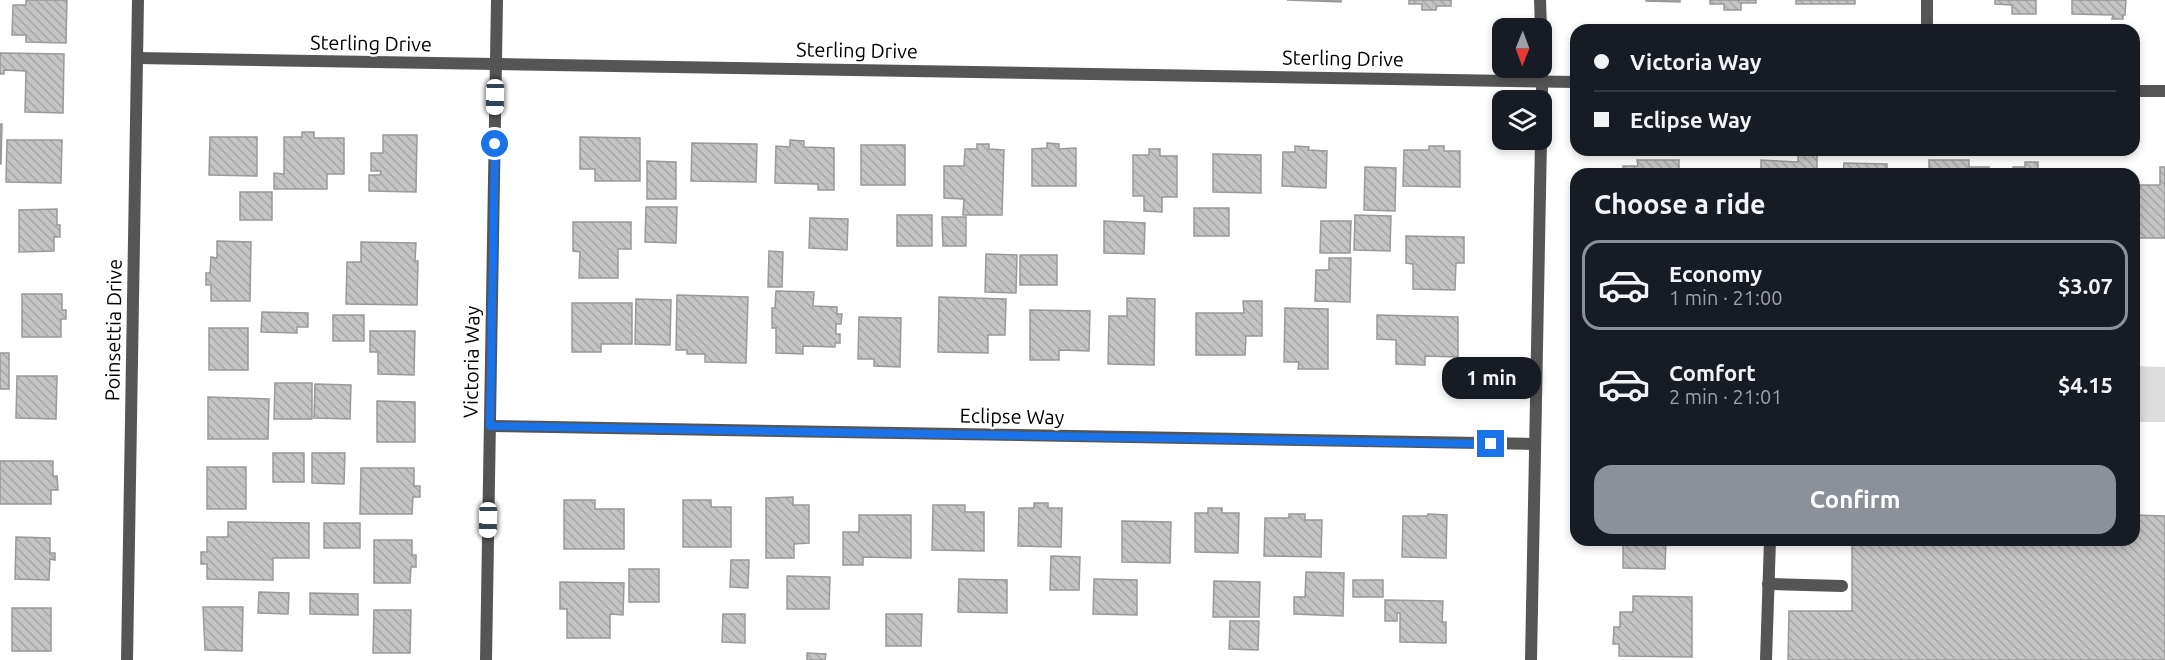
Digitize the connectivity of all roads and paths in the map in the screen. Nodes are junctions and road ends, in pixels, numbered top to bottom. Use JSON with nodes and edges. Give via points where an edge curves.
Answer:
{"nodes":[{"id":1,"x":138,"y":0,"type":"edge"},
{"id":2,"x":497,"y":0,"type":"edge"},
{"id":3,"x":1540,"y":0,"type":"edge"},
{"id":4,"x":1927,"y":0,"type":"edge"},
{"id":5,"x":1541,"y":18,"type":"edge"},
{"id":6,"x":1927,"y":24,"type":"edge"},
{"id":7,"x":137,"y":58,"type":"junction"},
{"id":8,"x":496,"y":64,"type":"junction"},
{"id":9,"x":1542,"y":81,"type":"junction"},
{"id":10,"x":1570,"y":82,"type":"edge"},
{"id":11,"x":1542,"y":90,"type":"edge"},
{"id":12,"x":2140,"y":91,"type":"edge"},
{"id":13,"x":2165,"y":91,"type":"edge"},
{"id":14,"x":1540,"y":150,"type":"edge"},
{"id":15,"x":490,"y":426,"type":"junction"},
{"id":16,"x":1534,"y":444,"type":"junction"},
{"id":17,"x":1770,"y":546,"type":"edge"},
{"id":18,"x":1768,"y":584,"type":"junction"},
{"id":19,"x":1842,"y":586,"type":"dead end"},
{"id":20,"x":127,"y":660,"type":"edge"},
{"id":21,"x":486,"y":660,"type":"edge"},
{"id":22,"x":1531,"y":660,"type":"edge"},
{"id":23,"x":1766,"y":660,"type":"edge"}],
"edges":[{"from":1,"to":7,"type":"street","name":"Poinsettia Drive"},
{"from":2,"to":8,"type":"street","name":"Victoria Way"},
{"from":3,"to":5,"type":"street"},
{"from":4,"to":6,"type":"street"},
{"from":7,"to":8,"type":"street","name":"Sterling Drive"},
{"from":7,"to":20,"type":"street","name":"Poinsettia Drive"},
{"from":8,"to":9,"type":"street","name":"Sterling Drive"},
{"from":8,"to":15,"type":"street","name":"Victoria Way"},
{"from":9,"to":10,"type":"street","name":"Sterling Drive"},
{"from":9,"to":11,"type":"street"},
{"from":12,"to":13,"type":"street"},
{"from":14,"to":16,"type":"street"},
{"from":15,"to":16,"type":"street","name":"Eclipse Way"},
{"from":15,"to":21,"type":"street","name":"Victoria Way"},
{"from":16,"to":22,"type":"street"},
{"from":17,"to":18,"type":"street"},
{"from":18,"to":19,"type":"street"},
{"from":18,"to":23,"type":"street"}]}
